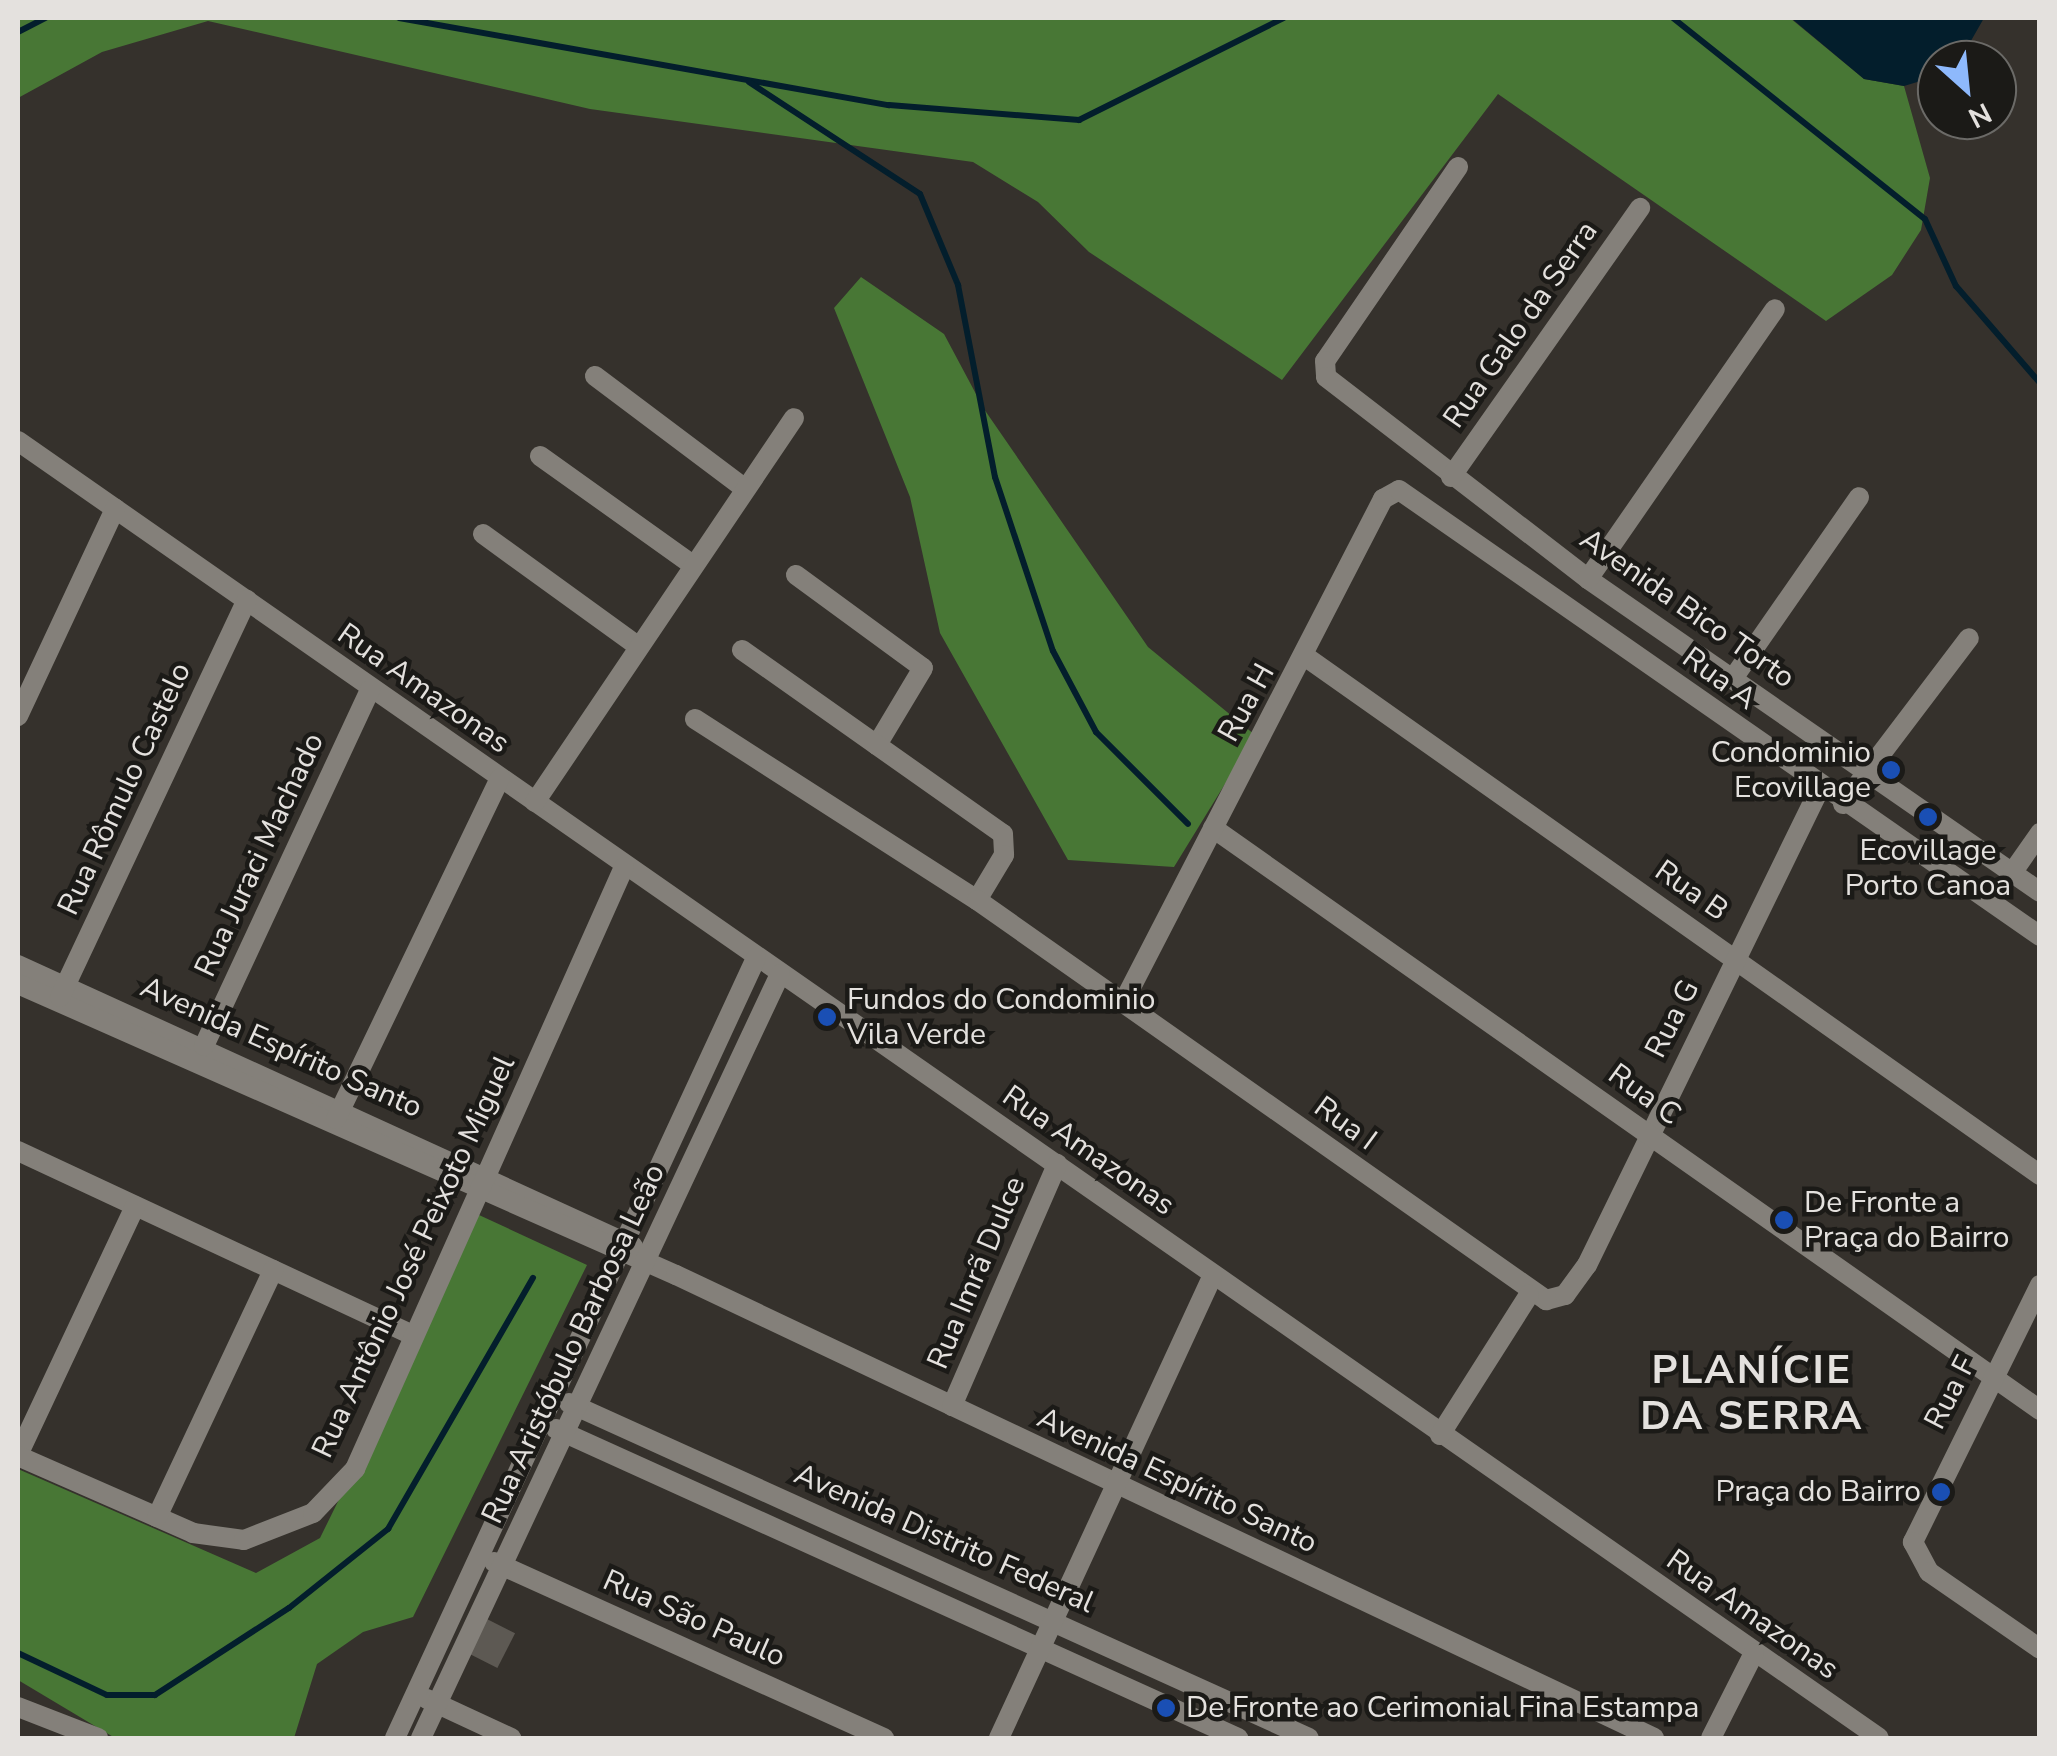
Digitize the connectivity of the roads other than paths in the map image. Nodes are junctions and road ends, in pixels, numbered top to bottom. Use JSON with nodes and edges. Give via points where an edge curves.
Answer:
{"nodes":[{"id":1,"x":1458,"y":167,"type":"dead end"},
{"id":2,"x":1640,"y":208,"type":"dead end"},
{"id":3,"x":1775,"y":310,"type":"dead end"},
{"id":4,"x":595,"y":376,"type":"dead end"},
{"id":5,"x":794,"y":418,"type":"dead end"},
{"id":6,"x":18,"y":441,"type":"edge"},
{"id":7,"x":540,"y":456,"type":"dead end"},
{"id":8,"x":1445,"y":472,"type":"junction"},
{"id":9,"x":744,"y":488,"type":"junction"},
{"id":10,"x":1859,"y":497,"type":"dead end"},
{"id":11,"x":1416,"y":498,"type":"junction"},
{"id":12,"x":115,"y":508,"type":"junction"},
{"id":13,"x":483,"y":534,"type":"dead end"},
{"id":14,"x":690,"y":564,"type":"junction"},
{"id":15,"x":796,"y":574,"type":"dead end"},
{"id":16,"x":1588,"y":579,"type":"junction"},
{"id":17,"x":247,"y":600,"type":"junction"},
{"id":18,"x":1969,"y":638,"type":"dead end"},
{"id":19,"x":638,"y":646,"type":"junction"},
{"id":20,"x":742,"y":650,"type":"dead end"},
{"id":21,"x":1306,"y":657,"type":"junction"},
{"id":22,"x":1734,"y":677,"type":"junction"},
{"id":23,"x":370,"y":690,"type":"junction"},
{"id":24,"x":18,"y":716,"type":"edge"},
{"id":25,"x":695,"y":719,"type":"dead end"},
{"id":26,"x":877,"y":745,"type":"junction"},
{"id":27,"x":1866,"y":771,"type":"junction"},
{"id":28,"x":500,"y":778,"type":"junction"},
{"id":29,"x":1820,"y":788,"type":"junction"},
{"id":30,"x":535,"y":802,"type":"junction"},
{"id":31,"x":1844,"y":804,"type":"junction"},
{"id":32,"x":1213,"y":828,"type":"junction"},
{"id":33,"x":2040,"y":833,"type":"edge"},
{"id":34,"x":624,"y":867,"type":"junction"},
{"id":35,"x":2012,"y":874,"type":"junction"},
{"id":36,"x":2040,"y":892,"type":"edge"},
{"id":37,"x":977,"y":900,"type":"junction"},
{"id":38,"x":2040,"y":936,"type":"edge"},
{"id":39,"x":756,"y":958,"type":"junction"},
{"id":40,"x":1737,"y":960,"type":"junction"},
{"id":41,"x":18,"y":964,"type":"edge"},
{"id":42,"x":780,"y":974,"type":"junction"},
{"id":43,"x":18,"y":984,"type":"edge"},
{"id":44,"x":62,"y":994,"type":"junction"},
{"id":45,"x":1124,"y":1002,"type":"junction"},
{"id":46,"x":204,"y":1046,"type":"junction"},
{"id":47,"x":338,"y":1117,"type":"junction"},
{"id":48,"x":1648,"y":1136,"type":"junction"},
{"id":49,"x":18,"y":1151,"type":"edge"},
{"id":50,"x":1058,"y":1164,"type":"junction"},
{"id":51,"x":487,"y":1174,"type":"junction"},
{"id":52,"x":2040,"y":1175,"type":"edge"},
{"id":53,"x":477,"y":1195,"type":"junction"},
{"id":54,"x":135,"y":1206,"type":"junction"},
{"id":55,"x":621,"y":1249,"type":"junction"},
{"id":56,"x":644,"y":1260,"type":"junction"},
{"id":57,"x":273,"y":1270,"type":"junction"},
{"id":58,"x":1212,"y":1277,"type":"junction"},
{"id":59,"x":2040,"y":1284,"type":"edge"},
{"id":60,"x":1529,"y":1296,"type":"junction"},
{"id":61,"x":412,"y":1335,"type":"junction"},
{"id":62,"x":1993,"y":1378,"type":"junction"},
{"id":63,"x":553,"y":1396,"type":"junction"},
{"id":64,"x":952,"y":1406,"type":"junction"},
{"id":65,"x":579,"y":1408,"type":"junction"},
{"id":66,"x":2040,"y":1410,"type":"edge"},
{"id":67,"x":541,"y":1422,"type":"junction"},
{"id":68,"x":567,"y":1434,"type":"junction"},
{"id":69,"x":1440,"y":1435,"type":"junction"},
{"id":70,"x":18,"y":1456,"type":"edge"},
{"id":71,"x":1112,"y":1484,"type":"junction"},
{"id":72,"x":157,"y":1517,"type":"junction"},
{"id":73,"x":479,"y":1556,"type":"junction"},
{"id":74,"x":505,"y":1566,"type":"junction"},
{"id":75,"x":1052,"y":1620,"type":"junction"},
{"id":76,"x":1041,"y":1645,"type":"junction"},
{"id":77,"x":2040,"y":1649,"type":"edge"},
{"id":78,"x":1754,"y":1652,"type":"junction"},
{"id":79,"x":416,"y":1694,"type":"junction"},
{"id":80,"x":438,"y":1704,"type":"junction"},
{"id":81,"x":18,"y":1707,"type":"edge"},
{"id":82,"x":98,"y":1738,"type":"edge"},
{"id":83,"x":396,"y":1738,"type":"edge"},
{"id":84,"x":420,"y":1738,"type":"edge"},
{"id":85,"x":511,"y":1738,"type":"edge"},
{"id":86,"x":884,"y":1738,"type":"edge"},
{"id":87,"x":999,"y":1738,"type":"edge"},
{"id":88,"x":1238,"y":1738,"type":"edge"},
{"id":89,"x":1310,"y":1738,"type":"edge"},
{"id":90,"x":1654,"y":1738,"type":"edge"},
{"id":91,"x":1711,"y":1738,"type":"edge"},
{"id":92,"x":1879,"y":1738,"type":"edge"}],
"edges":[{"from":1,"to":8,"type":"street","name":"Avenida Bico Torto","via":[[1328,356],[1326,377]]},
{"from":2,"to":8,"type":"street","name":"Rua Galo da Serra"},
{"from":3,"to":16,"type":"street"},
{"from":4,"to":9,"type":"street"},
{"from":5,"to":9,"type":"street"},
{"from":6,"to":12,"type":"street","name":"Rua Amazonas"},
{"from":7,"to":14,"type":"street"},
{"from":8,"to":11,"type":"street"},
{"from":8,"to":16,"type":"street","name":"Avenida Bico Torto"},
{"from":9,"to":14,"type":"street"},
{"from":10,"to":22,"type":"street"},
{"from":11,"to":21,"type":"street","name":"Rua H","via":[[1399,490],[1383,499]]},
{"from":11,"to":29,"type":"street","name":"Rua A"},
{"from":12,"to":17,"type":"street","name":"Rua Amazonas"},
{"from":12,"to":24,"type":"street"},
{"from":13,"to":19,"type":"street"},
{"from":14,"to":19,"type":"street"},
{"from":15,"to":26,"type":"street","via":[[923,668]]},
{"from":16,"to":22,"type":"street","name":"Avenida Bico Torto"},
{"from":17,"to":23,"type":"street","name":"Rua Amazonas"},
{"from":17,"to":44,"type":"street","name":"Rua Rômulo Castelo"},
{"from":18,"to":27,"type":"street"},
{"from":19,"to":30,"type":"street"},
{"from":20,"to":26,"type":"street"},
{"from":21,"to":32,"type":"street","name":"Rua H"},
{"from":21,"to":40,"type":"street","name":"Rua B"},
{"from":22,"to":27,"type":"street","name":"Avenida Bico Torto"},
{"from":23,"to":28,"type":"street","name":"Rua Amazonas"},
{"from":23,"to":46,"type":"street","name":"Rua Juraci Machado"},
{"from":25,"to":37,"type":"street","name":"Rua I"},
{"from":26,"to":37,"type":"street","via":[[1003,834],[1004,855]]},
{"from":27,"to":31,"type":"street"},
{"from":27,"to":35,"type":"street","name":"Avenida Bico Torto"},
{"from":28,"to":30,"type":"street","name":"Rua Amazonas"},
{"from":28,"to":47,"type":"street"},
{"from":29,"to":31,"type":"street","name":"Rua A"},
{"from":29,"to":40,"type":"street","name":"Rua G"},
{"from":30,"to":34,"type":"street","name":"Rua Amazonas"},
{"from":31,"to":38,"type":"street","name":"Rua A"},
{"from":32,"to":45,"type":"street","name":"Rua H"},
{"from":32,"to":48,"type":"street","name":"Rua C"},
{"from":33,"to":35,"type":"street"},
{"from":34,"to":39,"type":"street","name":"Rua Amazonas"},
{"from":34,"to":51,"type":"street","name":"Rua Antônio José Peixoto Miguel"},
{"from":35,"to":36,"type":"street","name":"Avenida Bico Torto"},
{"from":37,"to":45,"type":"street","name":"Rua I"},
{"from":39,"to":42,"type":"street","name":"Rua Amazonas"},
{"from":39,"to":55,"type":"street"},
{"from":40,"to":48,"type":"street","name":"Rua G"},
{"from":40,"to":52,"type":"street","name":"Rua B"},
{"from":41,"to":44,"type":"street","name":"Avenida Espírito Santo"},
{"from":42,"to":50,"type":"street","name":"Rua Amazonas"},
{"from":42,"to":56,"type":"street","name":"Rua Aristóbulo Barbosa Leão"},
{"from":43,"to":44,"type":"street","name":"Avenida Espírito Santo"},
{"from":44,"to":46,"type":"street","name":"Avenida Espírito Santo"},
{"from":44,"to":47,"type":"street","name":"Avenida Espírito Santo"},
{"from":45,"to":60,"type":"street","name":"Rua I"},
{"from":46,"to":47,"type":"street","name":"Avenida Espírito Santo"},
{"from":47,"to":51,"type":"street","name":"Avenida Espírito Santo"},
{"from":47,"to":53,"type":"street","name":"Avenida Espírito Santo"},
{"from":48,"to":60,"type":"street","name":"Rua G","via":[[1574,1286],[1556,1298]]},
{"from":48,"to":62,"type":"street","name":"Rua C"},
{"from":49,"to":54,"type":"street"},
{"from":50,"to":58,"type":"street","name":"Rua Amazonas"},
{"from":50,"to":64,"type":"street","name":"Rua Imrã Dulce"},
{"from":51,"to":53,"type":"street","name":"Rua Antônio José Peixoto Miguel"},
{"from":51,"to":55,"type":"street","name":"Avenida Espírito Santo"},
{"from":53,"to":55,"type":"street","name":"Avenida Espírito Santo"},
{"from":53,"to":61,"type":"street","name":"Rua Antônio José Peixoto Miguel"},
{"from":54,"to":57,"type":"street"},
{"from":54,"to":70,"type":"street"},
{"from":55,"to":56,"type":"street","name":"Avenida Espírito Santo"},
{"from":55,"to":63,"type":"street"},
{"from":56,"to":64,"type":"street","name":"Avenida Espírito Santo"},
{"from":56,"to":65,"type":"street","name":"Rua Aristóbulo Barbosa Leão"},
{"from":57,"to":61,"type":"street"},
{"from":57,"to":72,"type":"street"},
{"from":58,"to":69,"type":"street","name":"Rua Amazonas"},
{"from":58,"to":71,"type":"street"},
{"from":59,"to":62,"type":"street","name":"Rua F"},
{"from":60,"to":69,"type":"street"},
{"from":61,"to":72,"type":"street","name":"Rua Antônio José Peixoto Miguel","via":[[356,1469],[313,1513],[244,1540]]},
{"from":62,"to":66,"type":"street","name":"Rua C"},
{"from":62,"to":77,"type":"street","name":"Rua F","via":[[1916,1529],[1915,1554],[1930,1572]]},
{"from":63,"to":65,"type":"street","name":"Avenida Distrito Federal"},
{"from":63,"to":67,"type":"street"},
{"from":64,"to":71,"type":"street","name":"Avenida Espírito Santo"},
{"from":65,"to":68,"type":"street","name":"Rua Aristóbulo Barbosa Leão"},
{"from":65,"to":75,"type":"street","name":"Avenida Distrito Federal"},
{"from":67,"to":68,"type":"street","name":"Avenida Distrito Federal"},
{"from":67,"to":73,"type":"street"},
{"from":68,"to":74,"type":"street","name":"Rua Aristóbulo Barbosa Leão"},
{"from":68,"to":76,"type":"street","name":"Avenida Distrito Federal"},
{"from":69,"to":78,"type":"street","name":"Rua Amazonas"},
{"from":70,"to":72,"type":"street","name":"Rua Antônio José Peixoto Miguel"},
{"from":71,"to":75,"type":"street"},
{"from":71,"to":90,"type":"street","name":"Avenida Espírito Santo"},
{"from":73,"to":74,"type":"street","name":"Rua São Paulo"},
{"from":73,"to":79,"type":"street"},
{"from":74,"to":80,"type":"street","name":"Rua Aristóbulo Barbosa Leão"},
{"from":74,"to":86,"type":"street","name":"Rua São Paulo"},
{"from":75,"to":76,"type":"street"},
{"from":75,"to":89,"type":"street","name":"Avenida Distrito Federal"},
{"from":76,"to":87,"type":"street"},
{"from":76,"to":88,"type":"street","name":"Avenida Distrito Federal"},
{"from":78,"to":91,"type":"street"},
{"from":78,"to":92,"type":"street","name":"Rua Amazonas"},
{"from":79,"to":80,"type":"street"},
{"from":79,"to":83,"type":"street"},
{"from":80,"to":84,"type":"street","name":"Rua Aristóbulo Barbosa Leão"},
{"from":80,"to":85,"type":"street"},
{"from":81,"to":82,"type":"street"}]}
